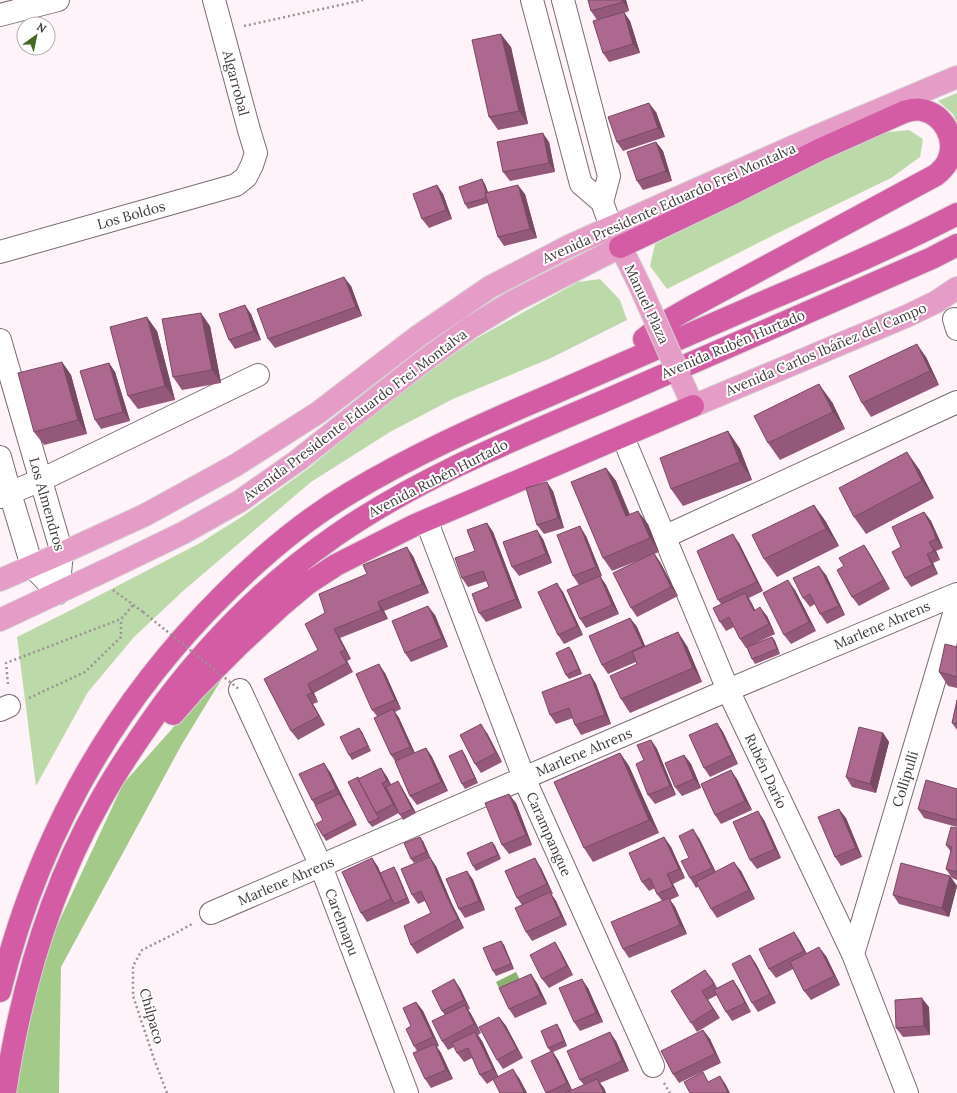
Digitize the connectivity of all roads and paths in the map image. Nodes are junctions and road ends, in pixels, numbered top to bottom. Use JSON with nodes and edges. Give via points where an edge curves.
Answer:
{"nodes":[{"id":1,"x":58,"y":0,"type":"edge"},
{"id":2,"x":214,"y":0,"type":"edge"},
{"id":3,"x":363,"y":0,"type":"edge"},
{"id":4,"x":532,"y":0,"type":"edge"},
{"id":5,"x":563,"y":0,"type":"edge"},
{"id":6,"x":0,"y":15,"type":"edge"},
{"id":7,"x":222,"y":31,"type":"junction"},
{"id":8,"x":957,"y":77,"type":"edge"},
{"id":9,"x":252,"y":166,"type":"joint"},
{"id":10,"x":602,"y":202,"type":"junction"},
{"id":11,"x":957,"y":214,"type":"edge"},
{"id":12,"x":611,"y":227,"type":"junction"},
{"id":13,"x":620,"y":246,"type":"junction"},
{"id":14,"x":957,"y":246,"type":"edge"},
{"id":15,"x":0,"y":252,"type":"edge"},
{"id":16,"x":957,"y":288,"type":"edge"},
{"id":17,"x":0,"y":340,"type":"edge"},
{"id":18,"x":597,"y":374,"type":"junction"},
{"id":19,"x":258,"y":375,"type":"dead end"},
{"id":20,"x":957,"y":402,"type":"edge"},
{"id":21,"x":693,"y":406,"type":"junction"},
{"id":22,"x":628,"y":449,"type":"dead end"},
{"id":23,"x":0,"y":457,"type":"edge"},
{"id":24,"x":41,"y":480,"type":"junction"},
{"id":25,"x":5,"y":495,"type":"edge"},
{"id":26,"x":430,"y":530,"type":"dead end"},
{"id":27,"x":664,"y":537,"type":"junction"},
{"id":28,"x":62,"y":554,"type":"junction"},
{"id":29,"x":32,"y":566,"type":"junction"},
{"id":30,"x":95,"y":576,"type":"junction"},
{"id":31,"x":0,"y":580,"type":"edge"},
{"id":32,"x":58,"y":593,"type":"junction"},
{"id":33,"x":957,"y":594,"type":"edge"},
{"id":34,"x":957,"y":604,"type":"edge"},
{"id":35,"x":133,"y":605,"type":"junction"},
{"id":36,"x":121,"y":619,"type":"junction"},
{"id":37,"x":0,"y":620,"type":"edge"},
{"id":38,"x":240,"y":690,"type":"joint"},
{"id":39,"x":728,"y":690,"type":"junction"},
{"id":40,"x":5,"y":708,"type":"edge"},
{"id":41,"x":524,"y":778,"type":"junction"},
{"id":42,"x":111,"y":781,"type":"junction"},
{"id":43,"x":321,"y":866,"type":"junction"},
{"id":44,"x":211,"y":913,"type":"joint"},
{"id":45,"x":853,"y":954,"type":"junction"},
{"id":46,"x":0,"y":990,"type":"edge"},
{"id":47,"x":652,"y":1066,"type":"dead end"},
{"id":48,"x":5,"y":1093,"type":"edge"},
{"id":49,"x":167,"y":1093,"type":"edge"},
{"id":50,"x":407,"y":1093,"type":"edge"},
{"id":51,"x":907,"y":1093,"type":"edge"}],
"edges":[{"from":1,"to":6,"type":"street"},
{"from":2,"to":7,"type":"street","name":"Algarrobal"},
{"from":3,"to":7,"type":"path"},
{"from":4,"to":10,"type":"street","name":"Manuel Plaza","via":[[581,184]]},
{"from":5,"to":10,"type":"street","via":[[609,176]]},
{"from":7,"to":9,"type":"street","name":"Algarrobal","via":[[256,154]]},
{"from":8,"to":12,"type":"main road","name":"Avenida Presidente Eduardo Frei Montalva"},
{"from":9,"to":15,"type":"street","name":"Los Boldos","via":[[246,177],[236,185]]},
{"from":10,"to":12,"type":"street","name":"Manuel Plaza"},
{"from":11,"to":18,"type":"highway","name":"Avenida Rubén Hurtado","via":[[861,261]]},
{"from":12,"to":13,"type":"main road","name":"Manuel Plaza"},
{"from":12,"to":28,"type":"main road","name":"Avenida Presidente Eduardo Frei Montalva","via":[[490,288],[417,337],[319,412],[236,465],[145,515]]},
{"from":13,"to":18,"type":"highway","via":[[904,112],[922,110],[931,113],[949,132],[950,156],[943,169],[936,175],[667,321]]},
{"from":13,"to":21,"type":"main road","name":"Manuel Plaza","bridge":true},
{"from":13,"to":30,"type":"main road","name":"Avenida Presidente Eduardo Frei Montalva","via":[[514,301],[471,327],[297,461],[240,501],[183,533]]},
{"from":14,"to":42,"type":"highway","name":"Avenida Rubén Hurtado","via":[[488,451],[382,505],[312,553],[232,622],[175,688]]},
{"from":16,"to":21,"type":"main road","name":"Avenida Carlos Ibáñez del Campo","via":[[907,316]]},
{"from":17,"to":24,"type":"street","name":"Los Almendros"},
{"from":18,"to":46,"type":"highway","name":"Avenida Rubén Hurtado","via":[[449,439],[348,494],[290,534],[213,605],[145,683],[85,773],[63,815],[32,886]]},
{"from":19,"to":24,"type":"street"},
{"from":20,"to":27,"type":"street"},
{"from":21,"to":42,"type":"highway","via":[[415,525],[336,565],[307,584],[240,644]]},
{"from":22,"to":27,"type":"street","name":"Rubén Darío"},
{"from":23,"to":25,"type":"street"},
{"from":24,"to":25,"type":"street"},
{"from":24,"to":28,"type":"street","name":"Los Almendros"},
{"from":25,"to":29,"type":"street"},
{"from":26,"to":41,"type":"street","name":"Carampangue"},
{"from":27,"to":39,"type":"street","name":"Rubén Darío"},
{"from":28,"to":29,"type":"main road","name":"Avenida Presidente Eduardo Frei Montalva"},
{"from":28,"to":32,"type":"street","name":"Los Almendros"},
{"from":29,"to":31,"type":"main road","name":"Avenida Presidente Eduardo Frei Montalva"},
{"from":29,"to":32,"type":"street"},
{"from":30,"to":32,"type":"main road","name":"Avenida Presidente Eduardo Frei Montalva"},
{"from":30,"to":35,"type":"path"},
{"from":32,"to":37,"type":"main road","name":"Avenida Presidente Eduardo Frei Montalva"},
{"from":33,"to":39,"type":"street","name":"Marlene Ahrens"},
{"from":34,"to":45,"type":"street","name":"Collipulli"},
{"from":35,"to":36,"type":"path"},
{"from":35,"to":38,"type":"path","bridge":true},
{"from":36,"to":40,"type":"path","via":[[121,637],[86,672]]},
{"from":36,"to":40,"type":"path","via":[[6,663]]},
{"from":38,"to":43,"type":"street","name":"Carelmapu"},
{"from":39,"to":41,"type":"street","name":"Marlene Ahrens"},
{"from":39,"to":45,"type":"street","name":"Rubén Darío"},
{"from":41,"to":43,"type":"street","name":"Marlene Ahrens"},
{"from":41,"to":47,"type":"street","name":"Carampangue"},
{"from":42,"to":48,"type":"highway","name":"Avenida Rubén Hurtado","via":[[74,852],[48,918],[24,998]]},
{"from":43,"to":44,"type":"street","name":"Marlene Ahrens"},
{"from":43,"to":50,"type":"street","name":"Carelmapu"},
{"from":44,"to":49,"type":"path","name":"Chilpaco","via":[[142,950],[133,966],[133,996]]},
{"from":45,"to":51,"type":"street","name":"Rubén Darío"}]}
